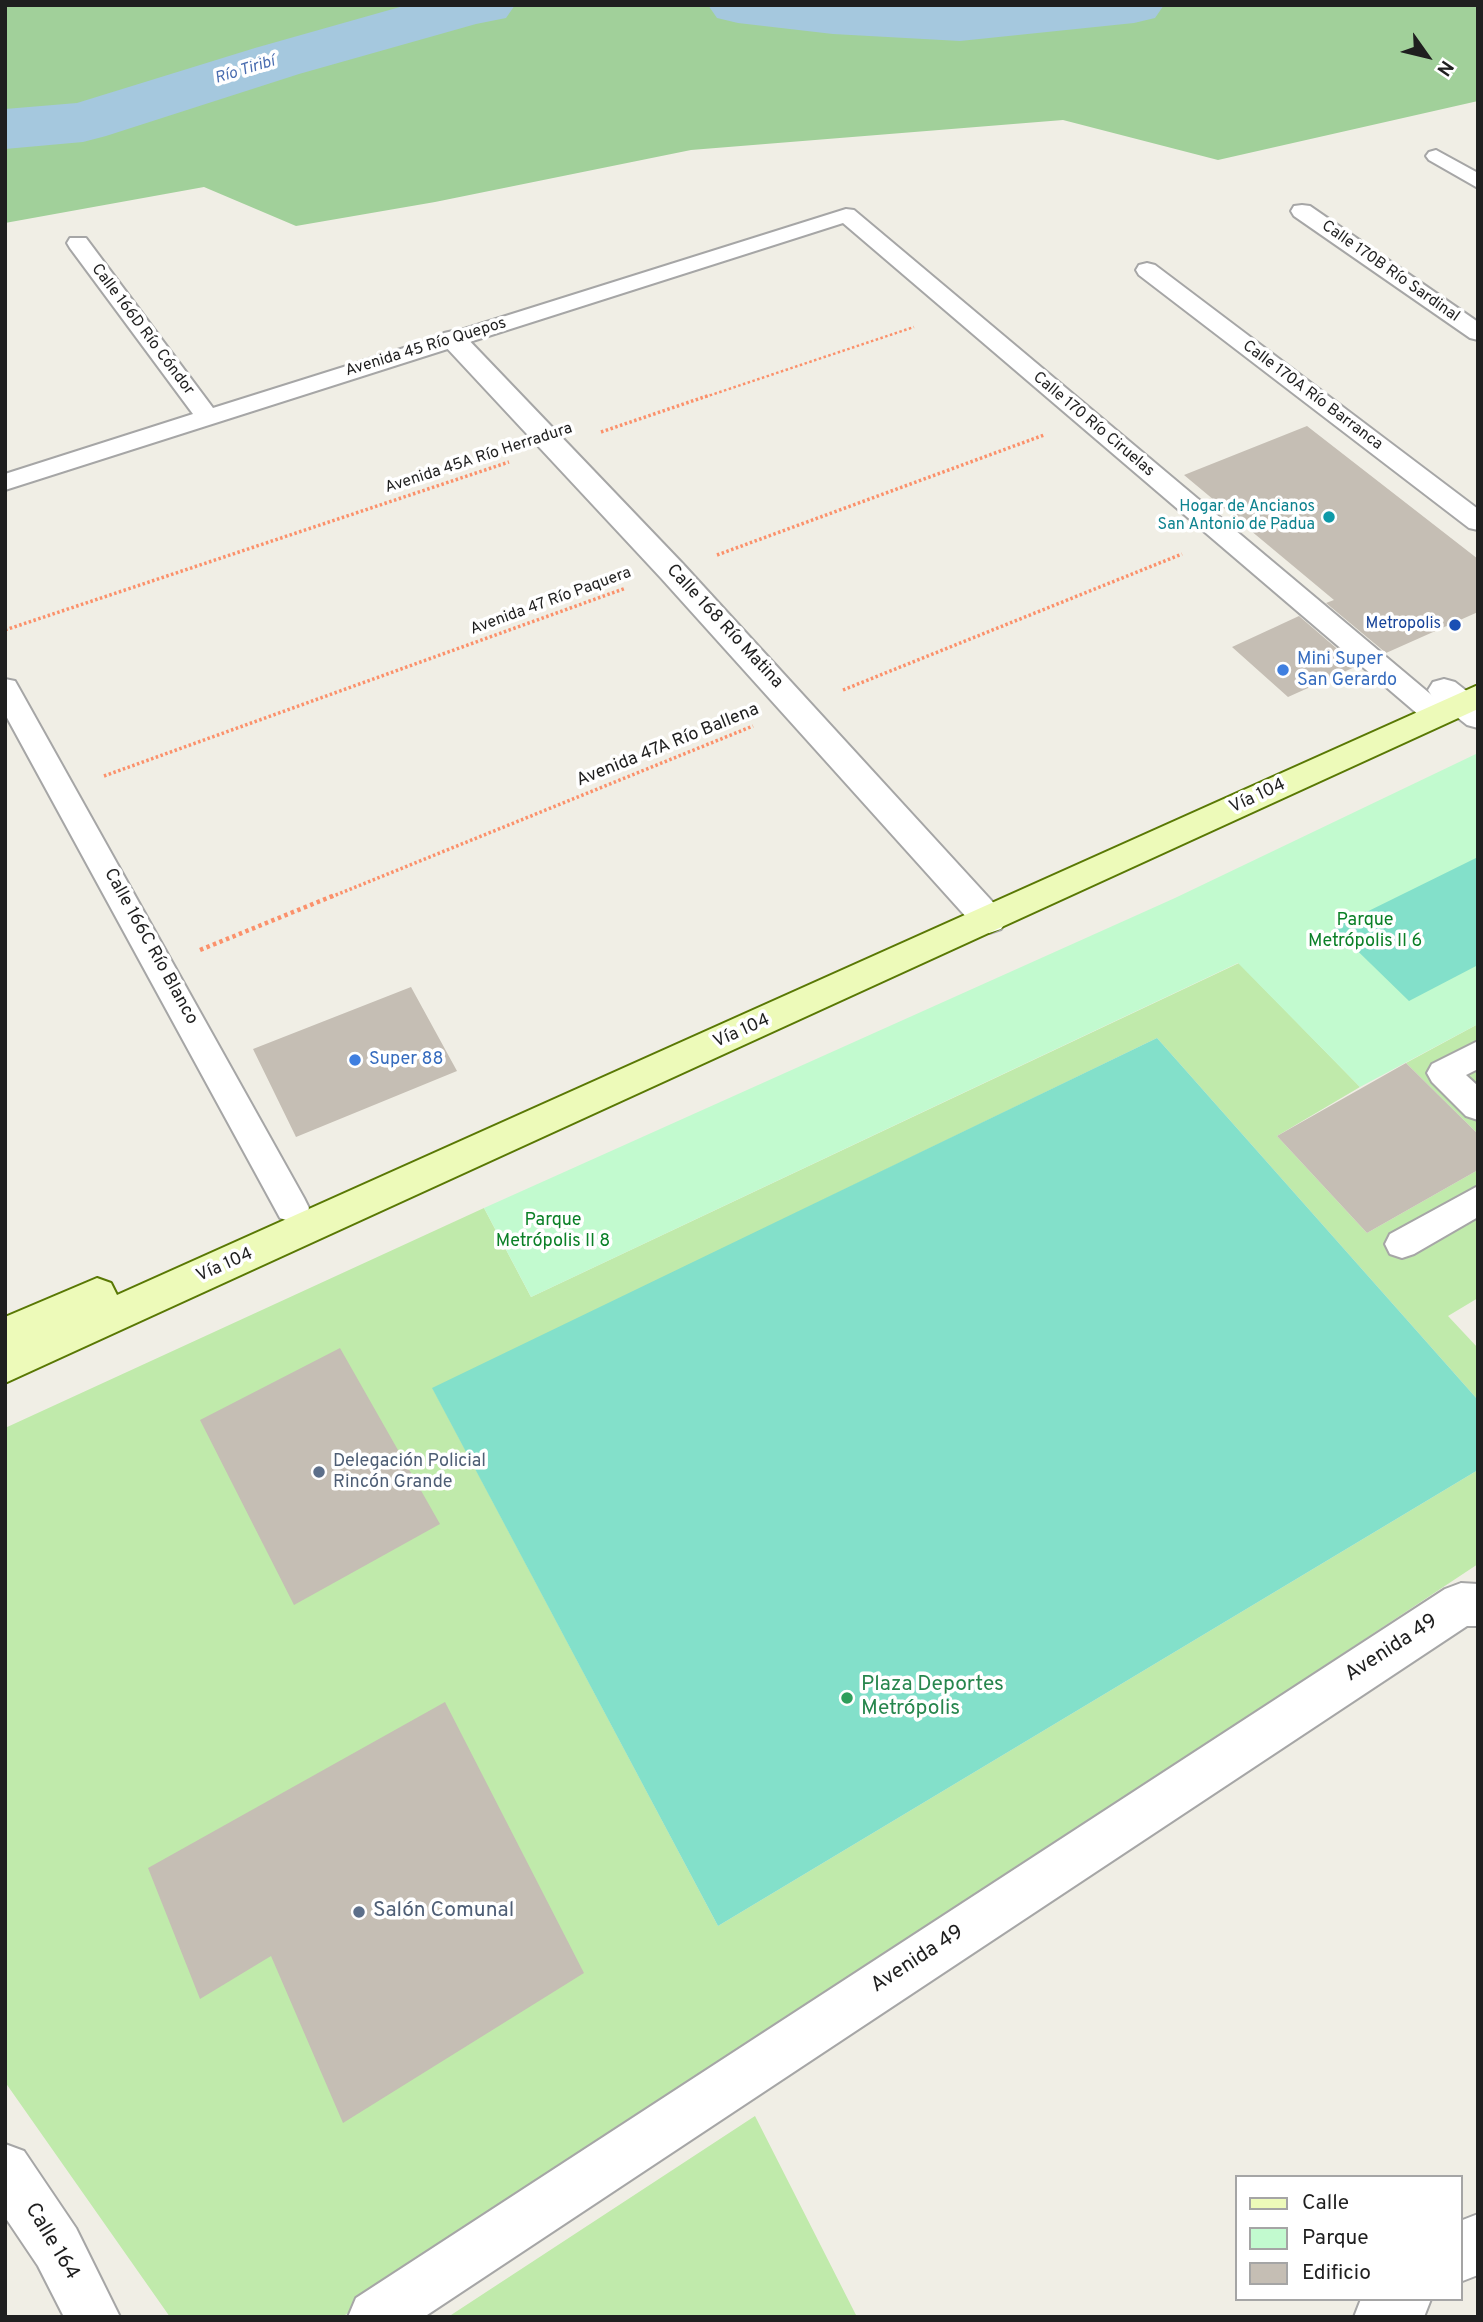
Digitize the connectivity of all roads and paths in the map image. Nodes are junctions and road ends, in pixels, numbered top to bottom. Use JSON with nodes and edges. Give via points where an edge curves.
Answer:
{"nodes":[{"id":1,"x":1436,"y":156,"type":"dead end"},
{"id":2,"x":1478,"y":182,"type":"edge"},
{"id":3,"x":1302,"y":211,"type":"dead end"},
{"id":4,"x":846,"y":215,"type":"joint"},
{"id":5,"x":78,"y":243,"type":"dead end"},
{"id":6,"x":1147,"y":270,"type":"dead end"},
{"id":7,"x":960,"y":312,"type":"junction"},
{"id":8,"x":1478,"y":333,"type":"edge"},
{"id":9,"x":453,"y":339,"type":"junction"},
{"id":10,"x":207,"y":417,"type":"junction"},
{"id":11,"x":1086,"y":420,"type":"junction"},
{"id":12,"x":555,"y":447,"type":"junction"},
{"id":13,"x":5,"y":482,"type":"edge"},
{"id":14,"x":1478,"y":522,"type":"edge"},
{"id":15,"x":1224,"y":537,"type":"junction"},
{"id":16,"x":673,"y":571,"type":"junction"},
{"id":17,"x":5,"y":630,"type":"edge"},
{"id":18,"x":5,"y":688,"type":"edge"},
{"id":19,"x":1456,"y":699,"type":"edge"},
{"id":20,"x":798,"y":708,"type":"junction"},
{"id":21,"x":64,"y":791,"type":"junction"},
{"id":22,"x":982,"y":911,"type":"junction"},
{"id":23,"x":160,"y":966,"type":"junction"},
{"id":24,"x":1478,"y":1054,"type":"edge"},
{"id":25,"x":1478,"y":1107,"type":"edge"},
{"id":26,"x":1478,"y":1200,"type":"edge"},
{"id":27,"x":292,"y":1208,"type":"junction"},
{"id":28,"x":1402,"y":1244,"type":"dead end"},
{"id":29,"x":5,"y":1336,"type":"edge"},
{"id":30,"x":5,"y":1366,"type":"edge"},
{"id":31,"x":1469,"y":1604,"type":"edge"},
{"id":32,"x":5,"y":2170,"type":"edge"},
{"id":33,"x":1478,"y":2241,"type":"edge"},
{"id":34,"x":1462,"y":2253,"type":"edge"},
{"id":35,"x":1401,"y":2301,"type":"edge"},
{"id":36,"x":93,"y":2317,"type":"edge"},
{"id":37,"x":375,"y":2317,"type":"edge"},
{"id":38,"x":1381,"y":2317,"type":"edge"}],
"edges":[{"from":1,"to":2,"type":"lane"},
{"from":3,"to":8,"type":"lane","name":"Calle 170B Río Sardinal"},
{"from":4,"to":7,"type":"lane","name":"Calle 170 Río Ciruelas"},
{"from":4,"to":9,"type":"lane","name":"Avenida 45 Río Quepos"},
{"from":5,"to":10,"type":"lane","name":"Calle 166D Río Cóndor"},
{"from":6,"to":14,"type":"lane","name":"Calle 170A Río Barranca"},
{"from":7,"to":11,"type":"lane","name":"Calle 170 Río Ciruelas"},
{"from":7,"to":12,"type":"path","name":"Avenida 45A Río Herradura"},
{"from":9,"to":10,"type":"lane","name":"Avenida 45 Río Quepos"},
{"from":9,"to":12,"type":"street","name":"Calle 168 Río Matina"},
{"from":10,"to":13,"type":"lane","name":"Avenida 45 Río Quepos"},
{"from":11,"to":15,"type":"lane","name":"Calle 170 Río Ciruelas"},
{"from":11,"to":16,"type":"path","name":"Avenida 47 Río Paquera"},
{"from":12,"to":16,"type":"street","name":"Calle 168 Río Matina"},
{"from":12,"to":17,"type":"path","name":"Avenida 45A Río Herradura"},
{"from":15,"to":19,"type":"lane","name":"Calle 170 Río Ciruelas"},
{"from":15,"to":20,"type":"path","name":"Avenida 47A Río Ballena"},
{"from":16,"to":20,"type":"street","name":"Calle 168 Río Matina"},
{"from":16,"to":21,"type":"path","name":"Avenida 47 Río Paquera"},
{"from":18,"to":21,"type":"lane","name":"Calle 166C Río Blanco"},
{"from":19,"to":22,"type":"main road","name":"Vía 104"},
{"from":20,"to":22,"type":"street","name":"Calle 168 Río Matina"},
{"from":20,"to":23,"type":"path","name":"Avenida 47A Río Ballena"},
{"from":21,"to":23,"type":"lane","name":"Calle 166C Río Blanco"},
{"from":22,"to":27,"type":"main road","name":"Vía 104"},
{"from":22,"to":30,"type":"main road","name":"Vía 104"},
{"from":23,"to":27,"type":"lane","name":"Calle 166C Río Blanco"},
{"from":24,"to":25,"type":"lane","via":[[1443,1073]]},
{"from":26,"to":28,"type":"lane"},
{"from":27,"to":29,"type":"main road","name":"Vía 104"},
{"from":31,"to":37,"type":"street","name":"Avenida 49"},
{"from":32,"to":36,"type":"street","name":"Calle 164","via":[[57,2246]]},
{"from":33,"to":34,"type":"street"},
{"from":35,"to":38,"type":"street"}]}
